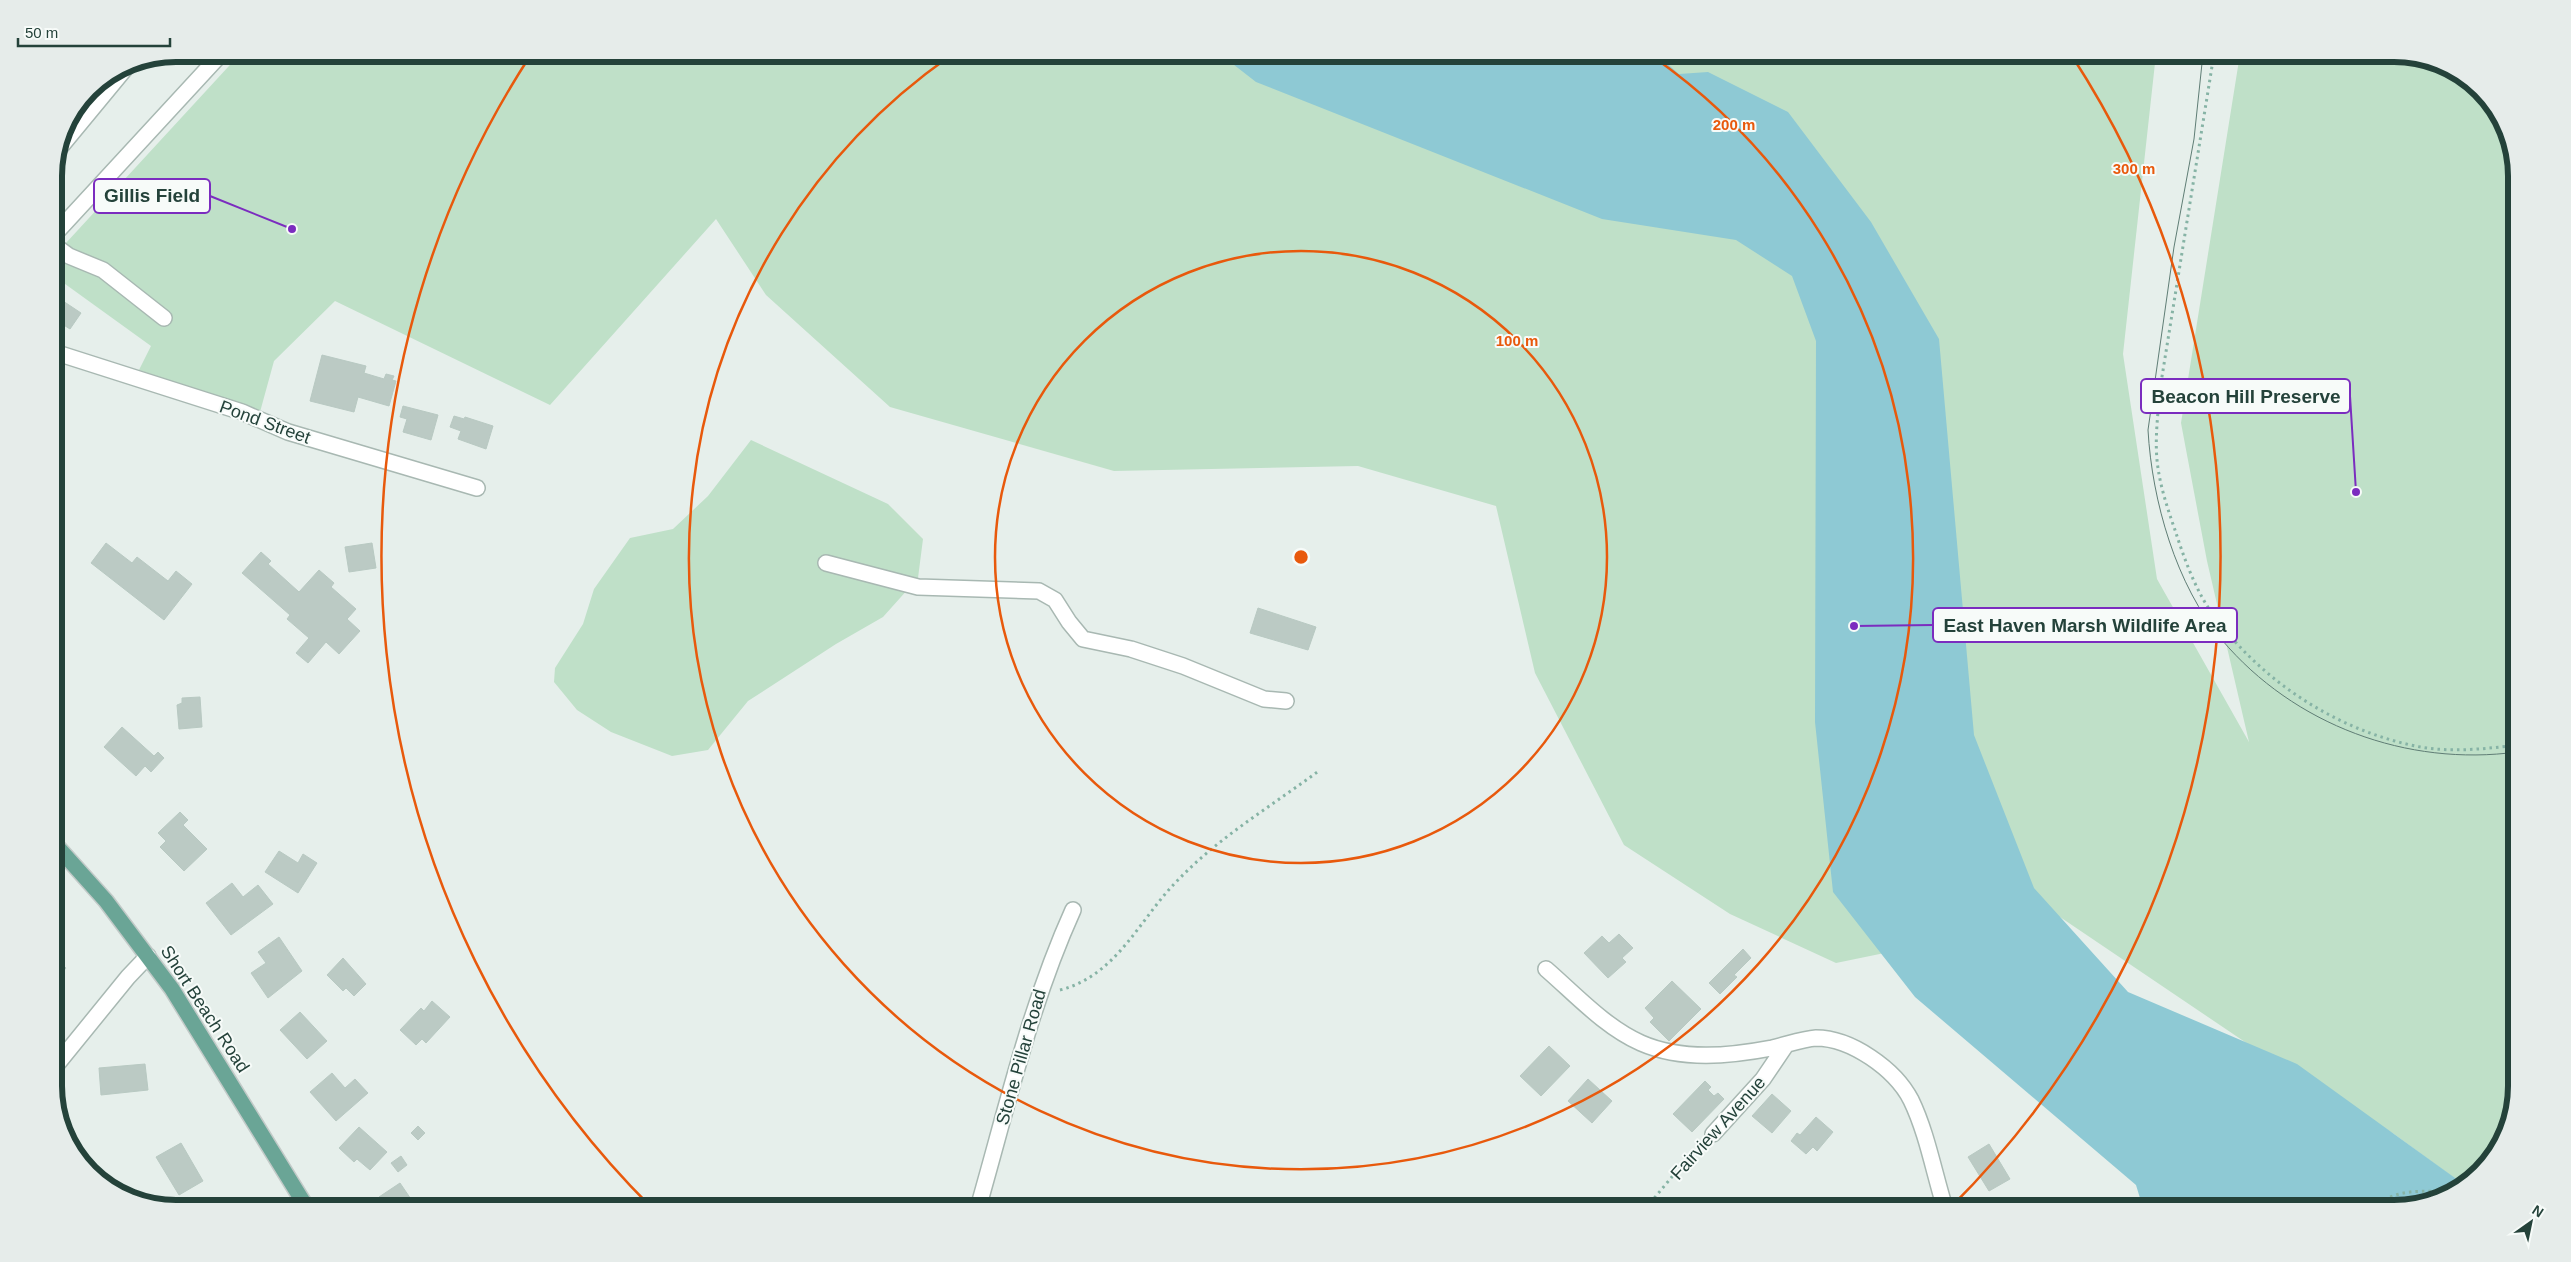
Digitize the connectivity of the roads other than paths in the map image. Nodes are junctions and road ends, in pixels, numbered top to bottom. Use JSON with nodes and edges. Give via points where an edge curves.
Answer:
{"nodes":[{"id":1,"x":213,"y":62,"type":"edge"},
{"id":2,"x":114,"y":82,"type":"edge"},
{"id":3,"x":70,"y":135,"type":"edge"},
{"id":4,"x":63,"y":214,"type":"edge"},
{"id":5,"x":63,"y":252,"type":"edge"},
{"id":6,"x":164,"y":318,"type":"dead end"},
{"id":7,"x":63,"y":355,"type":"edge"},
{"id":8,"x":477,"y":488,"type":"dead end"},
{"id":9,"x":826,"y":563,"type":"dead end"},
{"id":10,"x":1286,"y":701,"type":"dead end"},
{"id":11,"x":63,"y":853,"type":"edge"},
{"id":12,"x":1073,"y":910,"type":"dead end"},
{"id":13,"x":148,"y":956,"type":"junction"},
{"id":14,"x":1546,"y":969,"type":"dead end"},
{"id":15,"x":1786,"y":1045,"type":"junction"},
{"id":16,"x":63,"y":1057,"type":"edge"},
{"id":17,"x":1713,"y":1134,"type":"road end"},
{"id":18,"x":302,"y":1200,"type":"edge"},
{"id":19,"x":980,"y":1200,"type":"edge"},
{"id":20,"x":1943,"y":1200,"type":"edge"}],
"edges":[{"from":1,"to":4,"type":"street"},
{"from":2,"to":3,"type":"street"},
{"from":5,"to":6,"type":"street","via":[[103,270]]},
{"from":7,"to":8,"type":"street","name":"Pond Street","via":[[242,412],[288,432]]},
{"from":9,"to":10,"type":"street","via":[[918,587],[1039,591],[1055,600],[1084,639],[1131,649],[1183,666],[1264,699]]},
{"from":11,"to":13,"type":"main road","name":"Short Beach Road","via":[[106,901]]},
{"from":12,"to":19,"type":"street","name":"Stone Pillar Road","via":[[1054,951],[1025,1038]]},
{"from":13,"to":16,"type":"street"},
{"from":13,"to":18,"type":"main road","name":"Short Beach Road","via":[[235,1088]]},
{"from":14,"to":15,"type":"street","via":[[1618,1031],[1642,1044],[1678,1054],[1711,1056]]},
{"from":15,"to":17,"type":"street","name":"Fairview Avenue","via":[[1763,1079]]},
{"from":15,"to":20,"type":"street","via":[[1817,1038],[1856,1047],[1894,1076],[1910,1099],[1923,1132]]}]}
